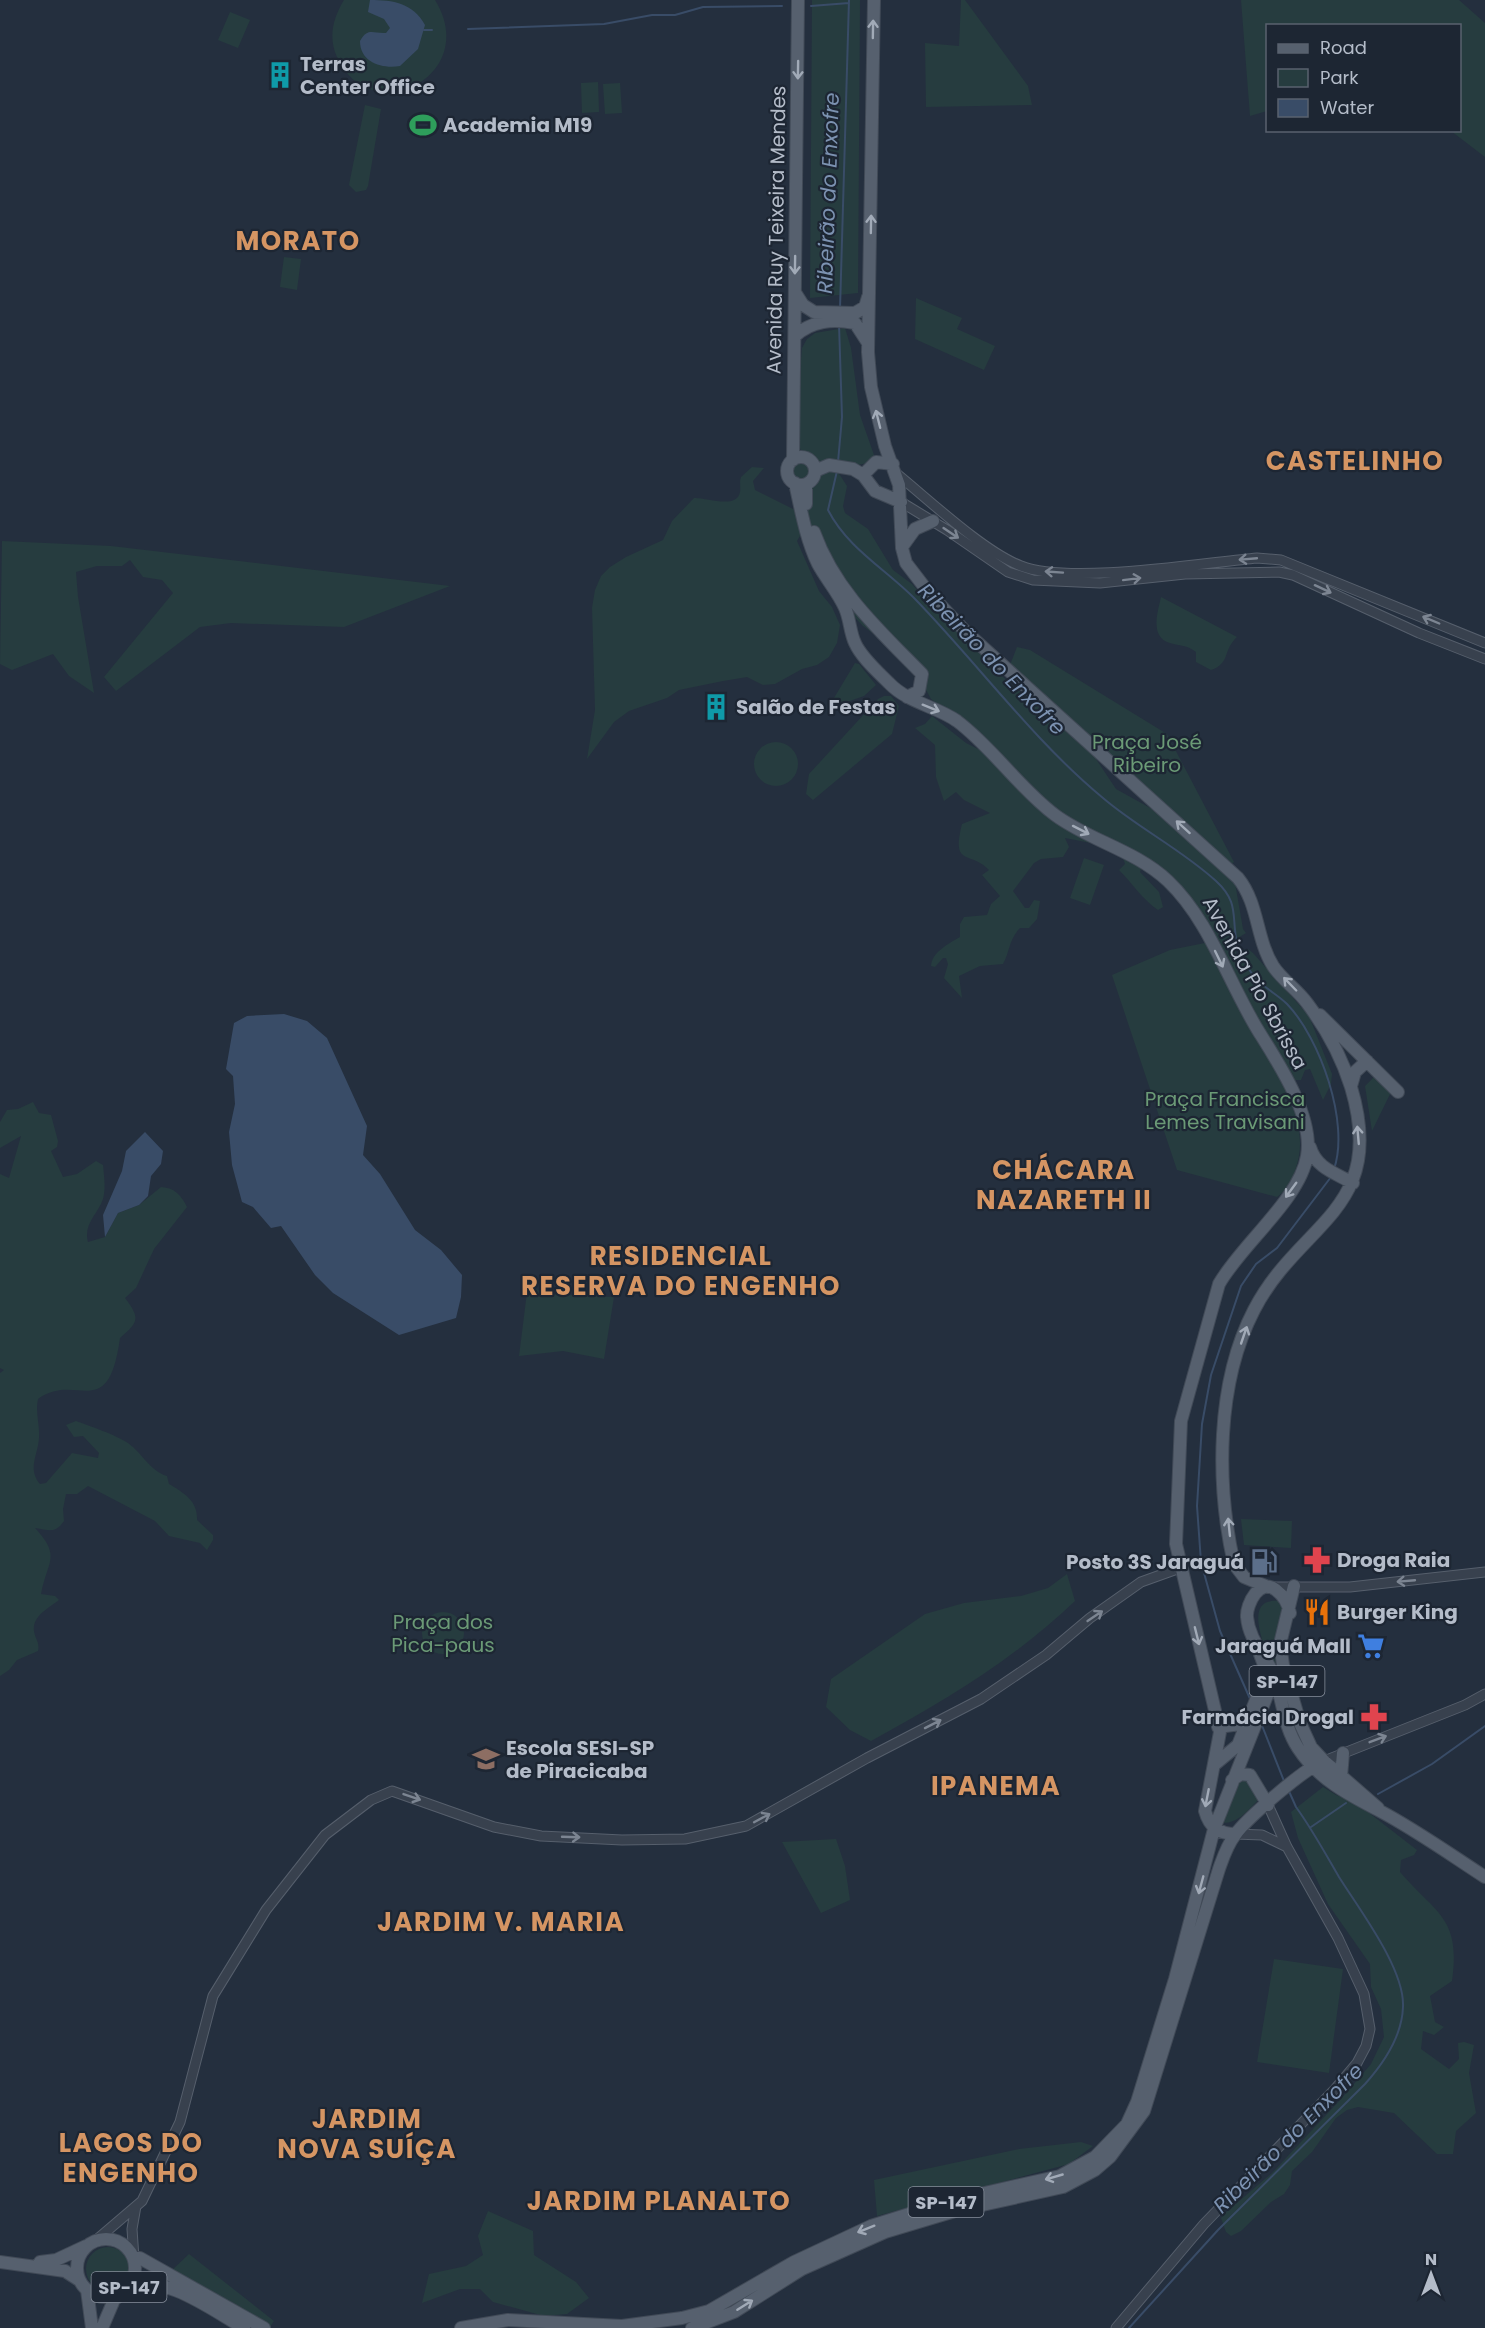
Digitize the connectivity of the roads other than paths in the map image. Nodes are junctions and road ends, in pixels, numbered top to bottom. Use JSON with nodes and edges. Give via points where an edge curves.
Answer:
{"nodes":[{"id":1,"x":872,"y":3,"type":"edge"},
{"id":2,"x":798,"y":4,"type":"edge"},
{"id":3,"x":795,"y":293,"type":"junction"},
{"id":4,"x":869,"y":293,"type":"junction"},
{"id":5,"x":813,"y":317,"type":"junction"},
{"id":6,"x":855,"y":318,"type":"junction"},
{"id":7,"x":795,"y":336,"type":"junction"},
{"id":8,"x":868,"y":344,"type":"junction"},
{"id":9,"x":793,"y":460,"type":"junction"},
{"id":10,"x":815,"y":471,"type":"junction"},
{"id":11,"x":896,"y":474,"type":"junction"},
{"id":12,"x":863,"y":475,"type":"junction"},
{"id":13,"x":800,"y":484,"type":"junction"},
{"id":14,"x":884,"y":496,"type":"junction"},
{"id":15,"x":901,"y":502,"type":"junction"},
{"id":16,"x":933,"y":521,"type":"junction"},
{"id":17,"x":902,"y":548,"type":"junction"},
{"id":18,"x":878,"y":631,"type":"junction"},
{"id":19,"x":1485,"y":643,"type":"edge"},
{"id":20,"x":855,"y":644,"type":"junction"},
{"id":21,"x":1485,"y":659,"type":"edge"},
{"id":22,"x":907,"y":697,"type":"junction"},
{"id":23,"x":1306,"y":1001,"type":"junction"},
{"id":24,"x":1367,"y":1061,"type":"junction"},
{"id":25,"x":1351,"y":1088,"type":"junction"},
{"id":26,"x":1398,"y":1092,"type":"dead end"},
{"id":27,"x":1309,"y":1141,"type":"junction"},
{"id":28,"x":1357,"y":1166,"type":"junction"},
{"id":29,"x":1304,"y":1170,"type":"junction"},
{"id":30,"x":1329,"y":1170,"type":"junction"},
{"id":31,"x":1353,"y":1183,"type":"junction"},
{"id":32,"x":1180,"y":1568,"type":"junction"},
{"id":33,"x":1485,"y":1572,"type":"edge"},
{"id":34,"x":1294,"y":1586,"type":"junction"},
{"id":35,"x":1270,"y":1587,"type":"junction"},
{"id":36,"x":1290,"y":1613,"type":"junction"},
{"id":37,"x":1258,"y":1649,"type":"junction"},
{"id":38,"x":1266,"y":1673,"type":"junction"},
{"id":39,"x":1485,"y":1694,"type":"edge"},
{"id":40,"x":1249,"y":1720,"type":"junction"},
{"id":41,"x":1218,"y":1727,"type":"junction"},
{"id":42,"x":1343,"y":1753,"type":"junction"},
{"id":43,"x":1318,"y":1763,"type":"junction"},
{"id":44,"x":1214,"y":1765,"type":"junction"},
{"id":45,"x":1341,"y":1777,"type":"junction"},
{"id":46,"x":1232,"y":1780,"type":"junction"},
{"id":47,"x":1272,"y":1801,"type":"junction"},
{"id":48,"x":1380,"y":1811,"type":"junction"},
{"id":49,"x":1214,"y":1828,"type":"junction"},
{"id":50,"x":1235,"y":1834,"type":"junction"},
{"id":51,"x":1287,"y":1846,"type":"junction"},
{"id":52,"x":1485,"y":1877,"type":"edge"},
{"id":53,"x":136,"y":2206,"type":"junction"},
{"id":54,"x":92,"y":2243,"type":"junction"},
{"id":55,"x":134,"y":2258,"type":"junction"},
{"id":56,"x":0,"y":2262,"type":"edge"},
{"id":57,"x":21,"y":2265,"type":"junction"},
{"id":58,"x":83,"y":2285,"type":"junction"},
{"id":59,"x":126,"y":2290,"type":"junction"},
{"id":60,"x":92,"y":2328,"type":"edge"},
{"id":61,"x":102,"y":2328,"type":"edge"},
{"id":62,"x":244,"y":2328,"type":"edge"},
{"id":63,"x":264,"y":2328,"type":"edge"},
{"id":64,"x":461,"y":2328,"type":"edge"},
{"id":65,"x":692,"y":2328,"type":"edge"},
{"id":66,"x":1116,"y":2328,"type":"edge"}],
"edges":[{"from":4,"to":1,"type":"main road","one_way":true},
{"from":2,"to":3,"type":"main road","name":"Avenida Ruy Teixeira Mendes","number":"SP-147","one_way":true},
{"from":3,"to":5,"type":"main road"},
{"from":3,"to":7,"type":"main road","name":"Avenida Ruy Teixeira Mendes","number":"SP-147"},
{"from":4,"to":6,"type":"main road","via":[[865,307]]},
{"from":4,"to":8,"type":"main road"},
{"from":5,"to":6,"type":"main road"},
{"from":5,"to":7,"type":"main road"},
{"from":6,"to":8,"type":"main road"},
{"from":7,"to":9,"type":"main road","name":"Avenida Ruy Teixeira Mendes","number":"SP-147"},
{"from":11,"to":8,"type":"main road","one_way":true,"via":[[877,416]]},
{"from":9,"to":10,"type":"main road","via":[[808,459]]},
{"from":9,"to":13,"type":"main road","number":"SP-147","via":[[787,470],[789,478]]},
{"from":10,"to":12,"type":"main road","via":[[829,465]]},
{"from":10,"to":13,"type":"main road","via":[[812,479]]},
{"from":11,"to":12,"type":"main road","via":[[876,462]]},
{"from":11,"to":14,"type":"main road","via":[[893,493]]},
{"from":11,"to":15,"type":"main road"},
{"from":19,"to":11,"type":"street","one_way":true,"via":[[1281,560],[1257,558],[1077,573],[1024,567],[996,552]]},
{"from":12,"to":14,"type":"main road"},
{"from":13,"to":18,"type":"main road","via":[[824,554],[850,597]]},
{"from":13,"to":20,"type":"main road","name":"Avenida Pio Sbrissa","number":"SP-147","via":[[808,540],[846,610]]},
{"from":14,"to":15,"type":"main road"},
{"from":15,"to":16,"type":"street"},
{"from":15,"to":17,"type":"main road"},
{"from":16,"to":17,"type":"main road","via":[[915,529]]},
{"from":16,"to":21,"type":"street","one_way":true,"via":[[1008,572],[1033,580],[1100,583],[1185,574],[1293,575]]},
{"from":23,"to":17,"type":"main road","one_way":true,"via":[[1275,969],[1264,951],[1254,907],[1238,878],[966,632],[915,577]]},
{"from":18,"to":20,"type":"main road"},
{"from":18,"to":22,"type":"main road","via":[[922,674],[920,691]]},
{"from":20,"to":22,"type":"main road","name":"Avenida Pio Sbrissa","number":"SP-147","via":[[891,685]]},
{"from":22,"to":27,"type":"main road","name":"Avenida Pio Sbrissa","number":"SP-147","one_way":true,"via":[[955,720],[1056,815],[1136,858],[1167,880],[1190,905],[1241,1003],[1280,1065]]},
{"from":23,"to":24,"type":"main road"},
{"from":23,"to":25,"type":"main road","via":[[1327,1034]]},
{"from":24,"to":25,"type":"main road","via":[[1355,1072]]},
{"from":24,"to":26,"type":"main road"},
{"from":28,"to":25,"type":"main road","one_way":true,"via":[[1359,1137]]},
{"from":27,"to":29,"type":"main road","name":"Avenida Pio Sbrissa","number":"SP-147"},
{"from":27,"to":30,"type":"main road","via":[[1313,1156]]},
{"from":28,"to":30,"type":"main road"},
{"from":28,"to":31,"type":"main road"},
{"from":29,"to":30,"type":"main road"},
{"from":29,"to":32,"type":"main road","name":"Avenida Pio Sbrissa","number":"SP-147","one_way":true,"via":[[1219,1284],[1181,1421],[1176,1544]]},
{"from":30,"to":31,"type":"main road"},
{"from":35,"to":31,"type":"main road","one_way":true,"via":[[1244,1577],[1231,1553],[1222,1448],[1230,1381],[1243,1337],[1264,1290],[1336,1210]]},
{"from":32,"to":41,"type":"main road","name":"Avenida Pio Sbrissa","number":"SP-147","one_way":true},
{"from":53,"to":32,"type":"street","one_way":true,"via":[[180,2122],[213,1996],[222,1978],[266,1910],[325,1835],[371,1800],[392,1791],[494,1827],[541,1836],[685,1839],[746,1826],[981,1700],[1141,1582]]},
{"from":33,"to":34,"type":"street","one_way":true,"via":[[1350,1587]]},
{"from":34,"to":35,"type":"street"},
{"from":34,"to":36,"type":"main road"},
{"from":35,"to":36,"type":"main road","via":[[1286,1600]]},
{"from":35,"to":37,"type":"main road","via":[[1255,1593],[1248,1606],[1248,1625]]},
{"from":36,"to":43,"type":"main road","number":"SP-147","via":[[1280,1644],[1283,1665],[1305,1736]]},
{"from":37,"to":38,"type":"main road"},
{"from":37,"to":43,"type":"main road","via":[[1276,1680],[1292,1737]]},
{"from":38,"to":40,"type":"main road"},
{"from":38,"to":46,"type":"main road","via":[[1268,1693]]},
{"from":42,"to":39,"type":"street","one_way":true},
{"from":40,"to":41,"type":"main road"},
{"from":40,"to":44,"type":"main road","via":[[1238,1745]]},
{"from":41,"to":44,"type":"main road","name":"Avenida Pio Sbrissa","number":"SP-147"},
{"from":42,"to":43,"type":"street"},
{"from":42,"to":45,"type":"main road"},
{"from":43,"to":45,"type":"main road"},
{"from":43,"to":47,"type":"main road","number":"SP-147"},
{"from":43,"to":48,"type":"main road","via":[[1359,1802]]},
{"from":44,"to":49,"type":"main road","name":"Avenida Pio Sbrissa","number":"SP-147","one_way":true,"via":[[1205,1811]]},
{"from":45,"to":48,"type":"main road"},
{"from":46,"to":47,"type":"main road","via":[[1241,1774],[1250,1775]]},
{"from":46,"to":49,"type":"main road"},
{"from":47,"to":50,"type":"main road","number":"SP-147"},
{"from":47,"to":51,"type":"street"},
{"from":48,"to":52,"type":"main road"},
{"from":49,"to":50,"type":"main road"},
{"from":49,"to":64,"type":"main road","number":"SP-147","one_way":true,"via":[[1175,1979],[1137,2102],[1116,2138],[1084,2165],[1060,2176],[954,2200],[871,2226],[794,2262],[710,2311],[622,2326],[507,2320]]},
{"from":50,"to":51,"type":"street","via":[[1262,1835]]},
{"from":65,"to":50,"type":"main road","number":"SP-147","one_way":true,"via":[[734,2312],[802,2269],[885,2232],[955,2211],[1063,2187],[1110,2157],[1144,2111],[1219,1869]]},
{"from":51,"to":66,"type":"street","via":[[1364,1994],[1370,2029],[1366,2046],[1335,2089],[1204,2224]]},
{"from":53,"to":54,"type":"street"},
{"from":53,"to":55,"type":"street","via":[[132,2229]]},
{"from":54,"to":55,"type":"main road","number":"SP-147","via":[[103,2239],[121,2243]]},
{"from":54,"to":57,"type":"main road","number":"SP-147","via":[[56,2260]]},
{"from":54,"to":58,"type":"main road","number":"SP-147","via":[[79,2256],[77,2264]]},
{"from":55,"to":59,"type":"main road","number":"SP-147","via":[[135,2274]]},
{"from":55,"to":63,"type":"main road","number":"SP-147"},
{"from":56,"to":57,"type":"main road","number":"SP-147"},
{"from":57,"to":58,"type":"main road","number":"SP-147","via":[[65,2271]]},
{"from":58,"to":59,"type":"main road","number":"SP-147","via":[[105,2298]]},
{"from":58,"to":60,"type":"main road"},
{"from":59,"to":61,"type":"main road","via":[[114,2300]]},
{"from":59,"to":62,"type":"main road","number":"SP-147","via":[[136,2284],[163,2285]]}]}
